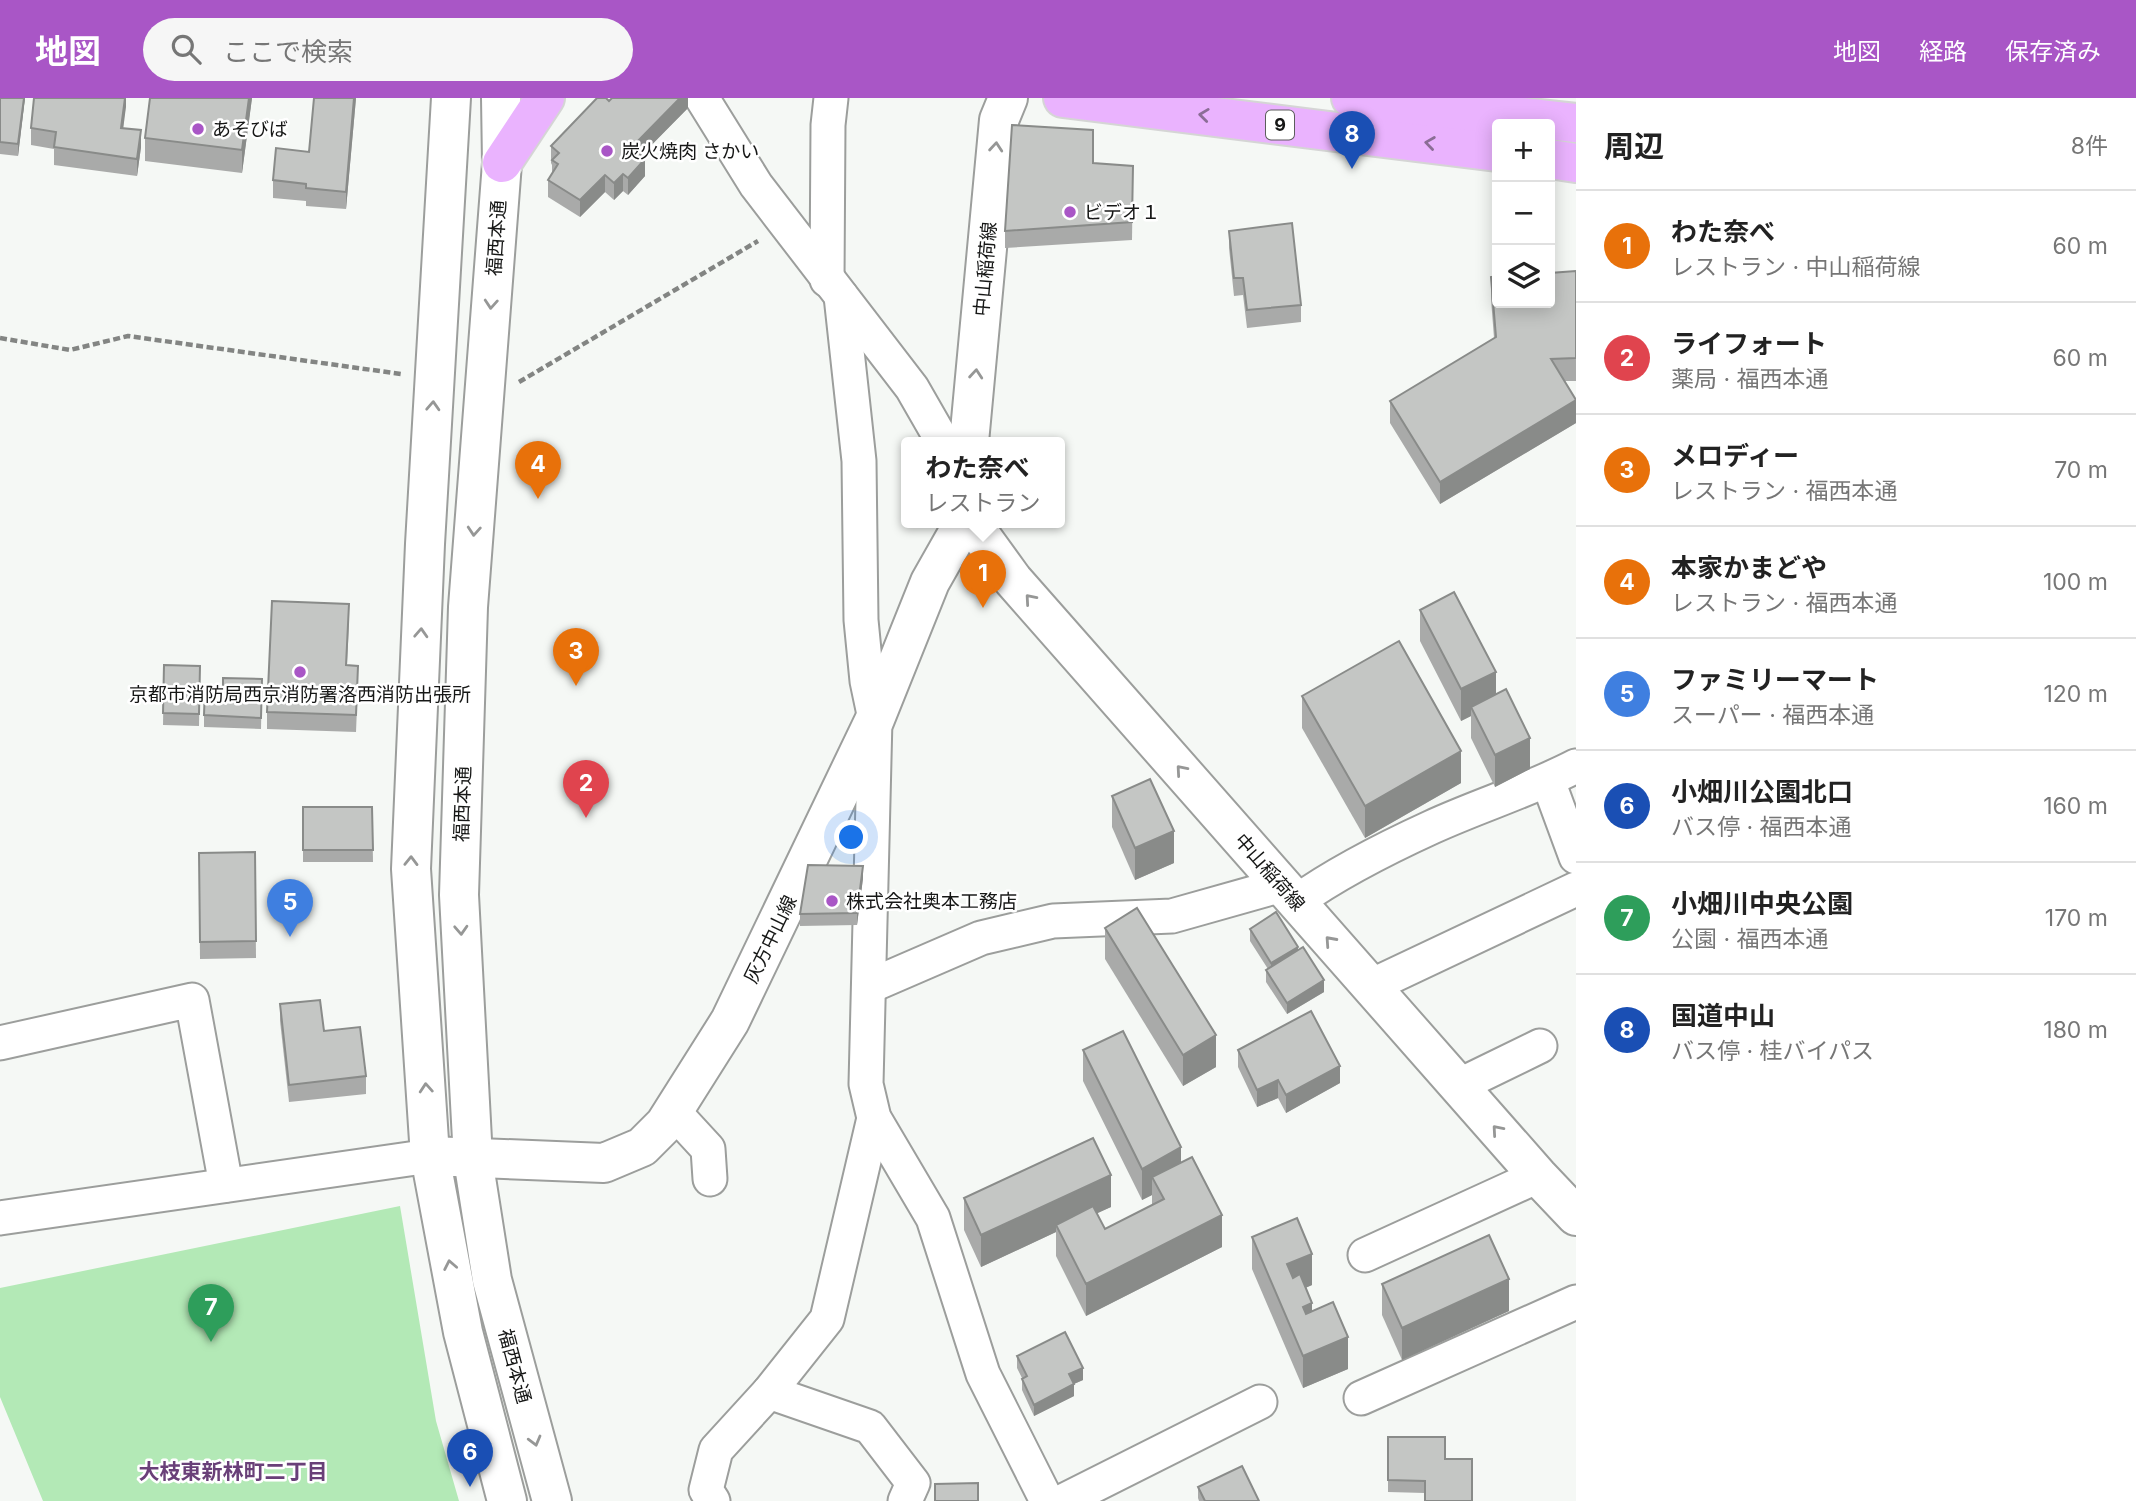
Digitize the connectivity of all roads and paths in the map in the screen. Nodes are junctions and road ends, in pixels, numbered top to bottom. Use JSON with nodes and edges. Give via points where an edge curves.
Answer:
{"nodes":[{"id":1,"x":451,"y":98,"type":"edge"},
{"id":2,"x":501,"y":98,"type":"edge"},
{"id":3,"x":545,"y":98,"type":"edge"},
{"id":4,"x":702,"y":98,"type":"edge"},
{"id":5,"x":831,"y":98,"type":"edge"},
{"id":6,"x":1008,"y":98,"type":"edge"},
{"id":7,"x":1063,"y":98,"type":"edge"},
{"id":8,"x":1350,"y":98,"type":"edge"},
{"id":9,"x":1576,"y":123,"type":"edge"},
{"id":10,"x":1492,"y":151,"type":"edge"},
{"id":11,"x":1555,"y":160,"type":"edge"},
{"id":12,"x":502,"y":163,"type":"junction"},
{"id":13,"x":1576,"y":163,"type":"edge"},
{"id":14,"x":786,"y":225,"type":"junction"},
{"id":15,"x":834,"y":288,"type":"junction"},
{"id":16,"x":0,"y":338,"type":"edge"},
{"id":17,"x":402,"y":374,"type":"dead end"},
{"id":18,"x":511,"y":387,"type":"dead end"},
{"id":19,"x":940,"y":437,"type":"edge"},
{"id":20,"x":969,"y":437,"type":"edge"},
{"id":21,"x":961,"y":528,"type":"edge"},
{"id":22,"x":975,"y":528,"type":"edge"},
{"id":23,"x":875,"y":719,"type":"junction"},
{"id":24,"x":1562,"y":773,"type":"edge"},
{"id":25,"x":1576,"y":857,"type":"edge"},
{"id":26,"x":1576,"y":889,"type":"edge"},
{"id":27,"x":1289,"y":894,"type":"junction"},
{"id":28,"x":870,"y":986,"type":"junction"},
{"id":29,"x":1371,"y":986,"type":"junction"},
{"id":30,"x":0,"y":1043,"type":"edge"},
{"id":31,"x":1540,"y":1046,"type":"dead end"},
{"id":32,"x":1458,"y":1086,"type":"junction"},
{"id":33,"x":673,"y":1111,"type":"junction"},
{"id":34,"x":874,"y":1118,"type":"junction"},
{"id":35,"x":430,"y":1156,"type":"junction"},
{"id":36,"x":473,"y":1159,"type":"junction"},
{"id":37,"x":710,"y":1179,"type":"dead end"},
{"id":38,"x":226,"y":1185,"type":"junction"},
{"id":39,"x":1563,"y":1196,"type":"edge"},
{"id":40,"x":0,"y":1217,"type":"edge"},
{"id":41,"x":1365,"y":1255,"type":"dead end"},
{"id":42,"x":1576,"y":1301,"type":"edge"},
{"id":43,"x":769,"y":1392,"type":"junction"},
{"id":44,"x":1361,"y":1398,"type":"dead end"},
{"id":45,"x":1260,"y":1402,"type":"dead end"},
{"id":46,"x":507,"y":1501,"type":"edge"},
{"id":47,"x":552,"y":1501,"type":"edge"},
{"id":48,"x":713,"y":1501,"type":"edge"},
{"id":49,"x":905,"y":1501,"type":"edge"},
{"id":50,"x":1047,"y":1501,"type":"edge"},
{"id":51,"x":1063,"y":1501,"type":"edge"}],
"edges":[{"from":35,"to":1,"type":"main road","one_way":true,"via":[[411,869]]},
{"from":2,"to":12,"type":"main road","name":"福西本通"},
{"from":3,"to":12,"type":"highway"},
{"from":4,"to":14,"type":"street"},
{"from":5,"to":15,"type":"street"},
{"from":20,"to":6,"type":"main road","name":"中山稲荷線","one_way":true,"via":[[999,120]]},
{"from":10,"to":7,"type":"highway","number":"9","one_way":true},
{"from":8,"to":9,"type":"highway"},
{"from":11,"to":13,"type":"highway"},
{"from":12,"to":36,"type":"main road","name":"福西本通","one_way":true,"via":[[468,607],[459,881]]},
{"from":14,"to":15,"type":"street"},
{"from":14,"to":18,"type":"path"},
{"from":15,"to":19,"type":"street","via":[[912,388]]},
{"from":15,"to":23,"type":"street","via":[[859,461],[861,620]]},
{"from":16,"to":17,"type":"path","via":[[69,350],[128,335]]},
{"from":21,"to":23,"type":"main road","name":"灰方中山線","via":[[930,582]]},
{"from":27,"to":22,"type":"main road","name":"中山稲荷線","one_way":true,"via":[[1013,580]]},
{"from":23,"to":28,"type":"street"},
{"from":23,"to":33,"type":"main road","name":"灰方中山線","via":[[730,1021]]},
{"from":24,"to":25,"type":"street"},
{"from":24,"to":27,"type":"street","via":[[1433,826],[1323,883]]},
{"from":26,"to":29,"type":"street"},
{"from":27,"to":28,"type":"street","via":[[1172,916],[1053,920],[981,938]]},
{"from":29,"to":27,"type":"main road","name":"中山稲荷線","one_way":true},
{"from":28,"to":34,"type":"street","via":[[866,1084]]},
{"from":29,"to":32,"type":"main road","name":"中山稲荷線"},
{"from":30,"to":38,"type":"street","via":[[192,1000]]},
{"from":31,"to":32,"type":"street"},
{"from":39,"to":32,"type":"main road","name":"中山稲荷線","one_way":true},
{"from":33,"to":36,"type":"main road","name":"灰方中山線","via":[[642,1147],[604,1163]]},
{"from":33,"to":37,"type":"street","via":[[708,1149]]},
{"from":34,"to":43,"type":"street","via":[[827,1320]]},
{"from":34,"to":50,"type":"street","via":[[933,1219],[983,1374]]},
{"from":35,"to":36,"type":"main road","name":"灰方中山線"},
{"from":35,"to":38,"type":"street"},
{"from":46,"to":35,"type":"main road","one_way":true,"via":[[463,1332]]},
{"from":36,"to":47,"type":"main road","name":"福西本通","one_way":true,"via":[[492,1280]]},
{"from":38,"to":40,"type":"street"},
{"from":39,"to":41,"type":"street"},
{"from":42,"to":44,"type":"street"},
{"from":43,"to":48,"type":"street","via":[[716,1450],[706,1490]]},
{"from":43,"to":49,"type":"street","via":[[870,1427],[913,1483]]},
{"from":45,"to":51,"type":"street"}]}
